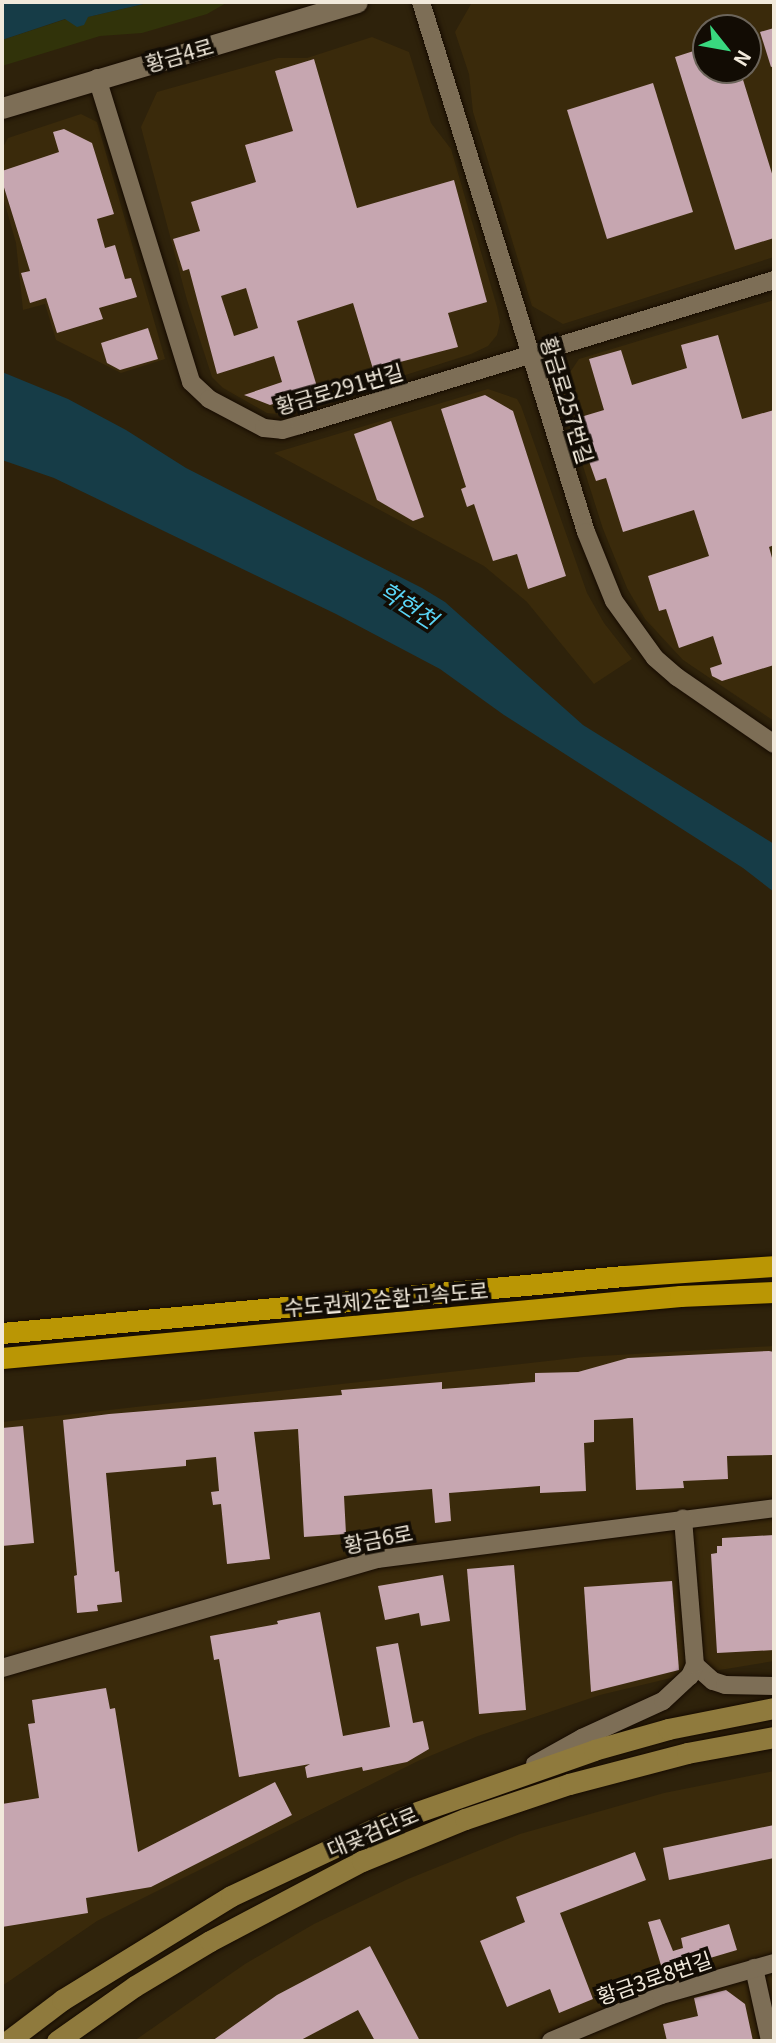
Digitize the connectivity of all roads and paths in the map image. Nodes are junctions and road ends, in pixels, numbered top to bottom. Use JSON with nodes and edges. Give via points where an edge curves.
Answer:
{"nodes":[{"id":1,"x":357,"y":2,"type":"edge"},
{"id":2,"x":421,"y":2,"type":"edge"},
{"id":3,"x":97,"y":78,"type":"junction"},
{"id":4,"x":2,"y":107,"type":"edge"},
{"id":5,"x":774,"y":280,"type":"edge"},
{"id":6,"x":531,"y":355,"type":"junction"},
{"id":7,"x":774,"y":744,"type":"edge"},
{"id":8,"x":774,"y":1266,"type":"edge"},
{"id":9,"x":774,"y":1292,"type":"edge"},
{"id":10,"x":2,"y":1333,"type":"edge"},
{"id":11,"x":2,"y":1358,"type":"edge"},
{"id":12,"x":774,"y":1507,"type":"edge"},
{"id":13,"x":683,"y":1518,"type":"junction"},
{"id":14,"x":695,"y":1665,"type":"junction"},
{"id":15,"x":2,"y":1668,"type":"edge"},
{"id":16,"x":774,"y":1686,"type":"edge"},
{"id":17,"x":774,"y":1708,"type":"edge"},
{"id":18,"x":774,"y":1737,"type":"edge"},
{"id":19,"x":509,"y":1779,"type":"junction"},
{"id":20,"x":774,"y":1963,"type":"edge"},
{"id":21,"x":754,"y":1968,"type":"junction"},
{"id":22,"x":8,"y":2041,"type":"edge"},
{"id":23,"x":57,"y":2041,"type":"edge"},
{"id":24,"x":551,"y":2041,"type":"edge"},
{"id":25,"x":770,"y":2041,"type":"edge"}],
"edges":[{"from":1,"to":3,"type":"street","name":"황금4로"},
{"from":2,"to":6,"type":"street","name":"황금로257번길"},
{"from":3,"to":4,"type":"street","name":"황금4로"},
{"from":3,"to":6,"type":"street","name":"황금로291번길","via":[[188,373],[196,390],[209,399],[264,428],[282,430]]},
{"from":5,"to":6,"type":"street","name":"황금로291번길"},
{"from":6,"to":7,"type":"street","name":"황금로257번길","via":[[586,532],[627,624],[677,677]]},
{"from":8,"to":10,"type":"highway","name":"수도권제2순환고속도로"},
{"from":9,"to":11,"type":"highway","name":"수도권제2순환고속도로","via":[[667,1297]]},
{"from":12,"to":13,"type":"street","name":"황금6로"},
{"from":13,"to":14,"type":"street"},
{"from":13,"to":15,"type":"street","name":"황금6로","via":[[378,1559]]},
{"from":14,"to":16,"type":"street","via":[[725,1685]]},
{"from":14,"to":19,"type":"street","via":[[684,1685],[663,1701],[582,1738]]},
{"from":17,"to":19,"type":"main road","name":"대곶검단로","via":[[668,1728]]},
{"from":18,"to":23,"type":"main road","name":"대곶검단로","via":[[687,1753],[569,1784],[362,1861],[210,1941]]},
{"from":19,"to":22,"type":"main road","name":"대곶검단로","via":[[386,1823],[230,1896],[104,1973]]},
{"from":20,"to":21,"type":"street","name":"황금3로8번길"},
{"from":21,"to":24,"type":"street","name":"황금3로8번길","via":[[662,1995]]},
{"from":21,"to":25,"type":"street"}]}
